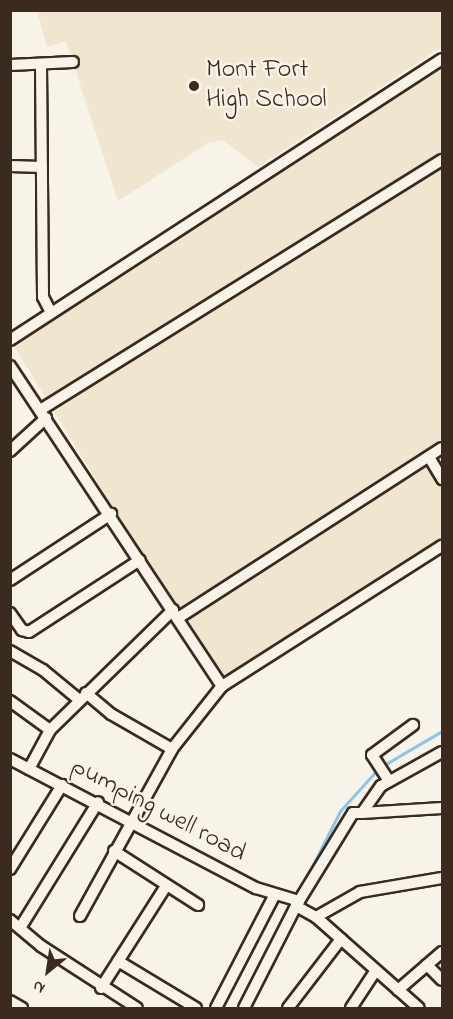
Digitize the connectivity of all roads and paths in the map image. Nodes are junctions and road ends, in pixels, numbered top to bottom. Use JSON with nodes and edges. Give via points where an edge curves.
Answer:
{"nodes":[{"id":1,"x":442,"y":59,"type":"edge"},
{"id":2,"x":73,"y":62,"type":"dead end"},
{"id":3,"x":10,"y":65,"type":"edge"},
{"id":4,"x":41,"y":66,"type":"junction"},
{"id":5,"x":442,"y":160,"type":"edge"},
{"id":6,"x":10,"y":166,"type":"edge"},
{"id":7,"x":42,"y":167,"type":"junction"},
{"id":8,"x":50,"y":311,"type":"junction"},
{"id":9,"x":10,"y":340,"type":"edge"},
{"id":10,"x":10,"y":366,"type":"edge"},
{"id":11,"x":43,"y":414,"type":"junction"},
{"id":12,"x":442,"y":448,"type":"edge"},
{"id":13,"x":10,"y":451,"type":"edge"},
{"id":14,"x":429,"y":457,"type":"junction"},
{"id":15,"x":442,"y":478,"type":"edge"},
{"id":16,"x":111,"y":514,"type":"junction"},
{"id":17,"x":442,"y":546,"type":"edge"},
{"id":18,"x":140,"y":560,"type":"junction"},
{"id":19,"x":11,"y":579,"type":"edge"},
{"id":20,"x":10,"y":613,"type":"edge"},
{"id":21,"x":175,"y":614,"type":"junction"},
{"id":22,"x":10,"y":651,"type":"edge"},
{"id":23,"x":222,"y":686,"type":"junction"},
{"id":24,"x":82,"y":696,"type":"junction"},
{"id":25,"x":10,"y":701,"type":"edge"},
{"id":26,"x":413,"y":725,"type":"dead end"},
{"id":27,"x":50,"y":730,"type":"junction"},
{"id":28,"x":172,"y":748,"type":"junction"},
{"id":29,"x":442,"y":752,"type":"edge"},
{"id":30,"x":10,"y":759,"type":"edge"},
{"id":31,"x":29,"y":769,"type":"junction"},
{"id":32,"x":389,"y":781,"type":"junction"},
{"id":33,"x":62,"y":785,"type":"junction"},
{"id":34,"x":98,"y":802,"type":"junction"},
{"id":35,"x":442,"y":808,"type":"edge"},
{"id":36,"x":362,"y":813,"type":"junction"},
{"id":37,"x":134,"y":820,"type":"junction"},
{"id":38,"x":114,"y":851,"type":"junction"},
{"id":39,"x":10,"y":870,"type":"edge"},
{"id":40,"x":442,"y":878,"type":"edge"},
{"id":41,"x":166,"y":886,"type":"junction"},
{"id":42,"x":274,"y":896,"type":"junction"},
{"id":43,"x":295,"y":902,"type":"junction"},
{"id":44,"x":198,"y":905,"type":"dead end"},
{"id":45,"x":80,"y":916,"type":"dead end"},
{"id":46,"x":316,"y":917,"type":"junction"},
{"id":47,"x":10,"y":920,"type":"edge"},
{"id":48,"x":20,"y":928,"type":"junction"},
{"id":49,"x":341,"y":939,"type":"junction"},
{"id":50,"x":442,"y":952,"type":"edge"},
{"id":51,"x":118,"y":961,"type":"junction"},
{"id":52,"x":427,"y":965,"type":"junction"},
{"id":53,"x":376,"y":970,"type":"junction"},
{"id":54,"x":442,"y":980,"type":"edge"},
{"id":55,"x":101,"y":987,"type":"junction"},
{"id":56,"x":398,"y":990,"type":"junction"},
{"id":57,"x":10,"y":1001,"type":"edge"},
{"id":58,"x":21,"y":1008,"type":"edge"},
{"id":59,"x":137,"y":1008,"type":"edge"},
{"id":60,"x":196,"y":1008,"type":"edge"},
{"id":61,"x":216,"y":1008,"type":"edge"},
{"id":62,"x":244,"y":1008,"type":"edge"},
{"id":63,"x":288,"y":1008,"type":"edge"},
{"id":64,"x":351,"y":1008,"type":"edge"},
{"id":65,"x":419,"y":1008,"type":"edge"}],
"edges":[{"from":1,"to":8,"type":"street"},
{"from":2,"to":4,"type":"street"},
{"from":3,"to":4,"type":"street"},
{"from":4,"to":7,"type":"street"},
{"from":5,"to":11,"type":"street"},
{"from":6,"to":7,"type":"street"},
{"from":7,"to":8,"type":"street","via":[[43,297]]},
{"from":8,"to":9,"type":"street"},
{"from":10,"to":11,"type":"street"},
{"from":11,"to":13,"type":"street"},
{"from":11,"to":16,"type":"street"},
{"from":12,"to":14,"type":"street"},
{"from":14,"to":15,"type":"street"},
{"from":14,"to":21,"type":"street"},
{"from":16,"to":18,"type":"street"},
{"from":16,"to":19,"type":"street"},
{"from":17,"to":23,"type":"street"},
{"from":18,"to":20,"type":"street","via":[[29,632],[22,630]]},
{"from":18,"to":21,"type":"street"},
{"from":21,"to":23,"type":"street"},
{"from":21,"to":24,"type":"street"},
{"from":22,"to":24,"type":"street"},
{"from":23,"to":28,"type":"street"},
{"from":24,"to":27,"type":"street"},
{"from":24,"to":28,"type":"street"},
{"from":25,"to":27,"type":"street"},
{"from":26,"to":32,"type":"street","via":[[372,755]]},
{"from":27,"to":31,"type":"street"},
{"from":28,"to":37,"type":"street"},
{"from":29,"to":32,"type":"street"},
{"from":30,"to":31,"type":"street","name":"pumping well road"},
{"from":31,"to":33,"type":"street","name":"pumping well road"},
{"from":32,"to":36,"type":"street"},
{"from":33,"to":34,"type":"street","name":"pumping well road"},
{"from":33,"to":39,"type":"street"},
{"from":34,"to":37,"type":"street","name":"pumping well road"},
{"from":34,"to":48,"type":"street"},
{"from":35,"to":36,"type":"street"},
{"from":36,"to":43,"type":"street","via":[[353,813]]},
{"from":37,"to":38,"type":"street"},
{"from":37,"to":42,"type":"street","name":"pumping well road"},
{"from":38,"to":41,"type":"street"},
{"from":38,"to":45,"type":"street"},
{"from":40,"to":46,"type":"street","via":[[360,892]]},
{"from":41,"to":44,"type":"street"},
{"from":41,"to":51,"type":"street"},
{"from":42,"to":43,"type":"street","name":"pumping well road"},
{"from":42,"to":61,"type":"street"},
{"from":43,"to":46,"type":"street","name":"pumping well road"},
{"from":43,"to":62,"type":"street"},
{"from":46,"to":49,"type":"street","name":"pumping well road"},
{"from":47,"to":48,"type":"street"},
{"from":48,"to":55,"type":"street"},
{"from":49,"to":53,"type":"street","name":"pumping well road"},
{"from":49,"to":63,"type":"street"},
{"from":50,"to":52,"type":"street"},
{"from":51,"to":55,"type":"street"},
{"from":51,"to":60,"type":"street"},
{"from":52,"to":54,"type":"street"},
{"from":52,"to":56,"type":"street"},
{"from":53,"to":56,"type":"street","name":"pumping well road"},
{"from":53,"to":64,"type":"street"},
{"from":55,"to":59,"type":"street"},
{"from":56,"to":65,"type":"street","name":"pumping well road"},
{"from":57,"to":58,"type":"street"}]}
